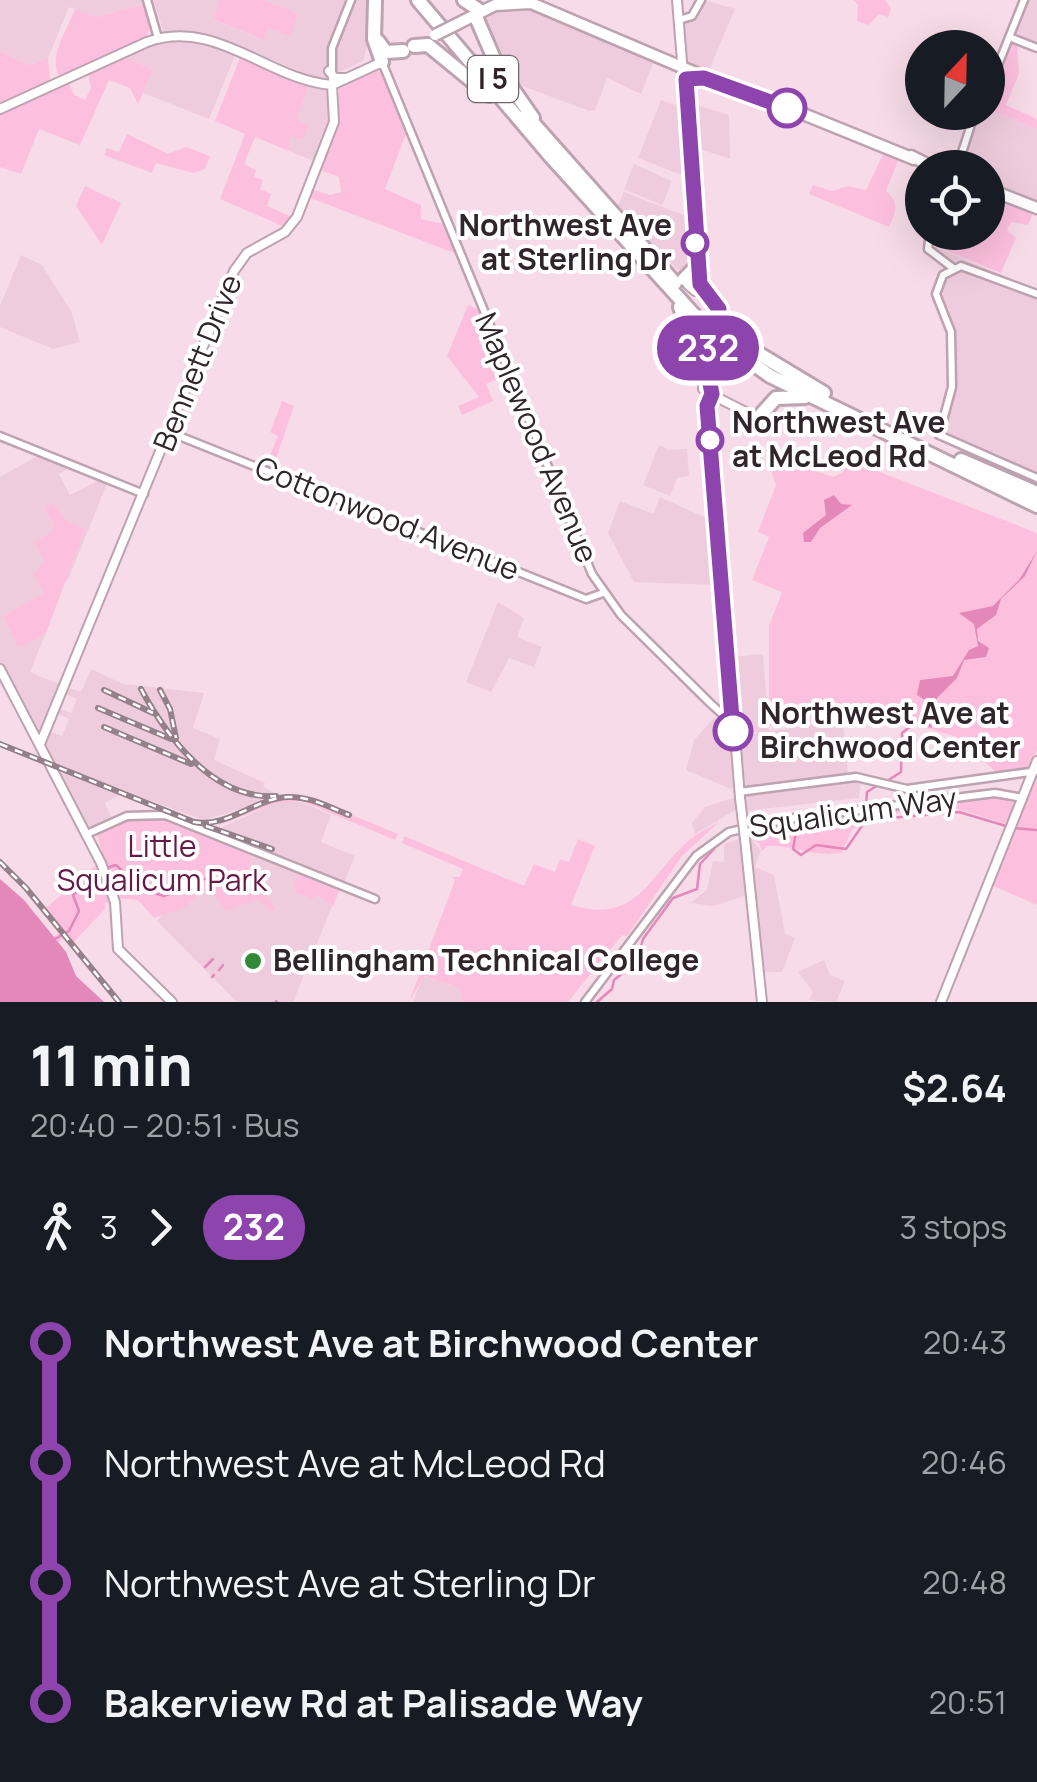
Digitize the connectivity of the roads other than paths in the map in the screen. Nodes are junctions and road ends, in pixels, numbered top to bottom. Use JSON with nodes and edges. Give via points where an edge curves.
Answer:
{"nodes":[{"id":1,"x":146,"y":0,"type":"edge"},
{"id":2,"x":351,"y":0,"type":"edge"},
{"id":3,"x":378,"y":0,"type":"edge"},
{"id":4,"x":418,"y":0,"type":"edge"},
{"id":5,"x":427,"y":0,"type":"edge"},
{"id":6,"x":464,"y":0,"type":"edge"},
{"id":7,"x":677,"y":0,"type":"edge"},
{"id":8,"x":700,"y":0,"type":"edge"},
{"id":9,"x":1024,"y":0,"type":"edge"},
{"id":10,"x":504,"y":1,"type":"edge"},
{"id":11,"x":537,"y":6,"type":"junction"},
{"id":12,"x":555,"y":12,"type":"junction"},
{"id":13,"x":475,"y":15,"type":"junction"},
{"id":14,"x":678,"y":20,"type":"junction"},
{"id":15,"x":1009,"y":37,"type":"junction"},
{"id":16,"x":158,"y":38,"type":"junction"},
{"id":17,"x":610,"y":38,"type":"junction"},
{"id":18,"x":679,"y":38,"type":"junction"},
{"id":19,"x":378,"y":41,"type":"junction"},
{"id":20,"x":627,"y":41,"type":"junction"},
{"id":21,"x":422,"y":43,"type":"junction"},
{"id":22,"x":1005,"y":47,"type":"edge"},
{"id":23,"x":1037,"y":48,"type":"edge"},
{"id":24,"x":666,"y":59,"type":"junction"},
{"id":25,"x":382,"y":62,"type":"junction"},
{"id":26,"x":682,"y":68,"type":"junction"},
{"id":27,"x":329,"y":71,"type":"junction"},
{"id":28,"x":354,"y":76,"type":"junction"},
{"id":29,"x":704,"y":78,"type":"junction"},
{"id":30,"x":717,"y":82,"type":"junction"},
{"id":31,"x":333,"y":90,"type":"junction"},
{"id":32,"x":685,"y":98,"type":"junction"},
{"id":33,"x":0,"y":110,"type":"edge"},
{"id":34,"x":557,"y":156,"type":"junction"},
{"id":35,"x":905,"y":156,"type":"edge"},
{"id":36,"x":1005,"y":196,"type":"edge"},
{"id":37,"x":1037,"y":208,"type":"edge"},
{"id":38,"x":624,"y":224,"type":"junction"},
{"id":39,"x":929,"y":250,"type":"edge"},
{"id":40,"x":647,"y":264,"type":"junction"},
{"id":41,"x":953,"y":268,"type":"junction"},
{"id":42,"x":694,"y":277,"type":"junction"},
{"id":43,"x":1037,"y":294,"type":"edge"},
{"id":44,"x":716,"y":328,"type":"junction"},
{"id":45,"x":704,"y":364,"type":"junction"},
{"id":46,"x":708,"y":396,"type":"junction"},
{"id":47,"x":835,"y":399,"type":"junction"},
{"id":48,"x":758,"y":418,"type":"joint"},
{"id":49,"x":858,"y":419,"type":"junction"},
{"id":50,"x":169,"y":432,"type":"junction"},
{"id":51,"x":0,"y":436,"type":"edge"},
{"id":52,"x":964,"y":470,"type":"junction"},
{"id":53,"x":1037,"y":479,"type":"edge"},
{"id":54,"x":144,"y":494,"type":"junction"},
{"id":55,"x":1037,"y":495,"type":"edge"},
{"id":56,"x":1037,"y":506,"type":"edge"},
{"id":57,"x":1037,"y":518,"type":"edge"},
{"id":58,"x":604,"y":593,"type":"junction"},
{"id":59,"x":0,"y":670,"type":"edge"},
{"id":60,"x":731,"y":713,"type":"junction"},
{"id":61,"x":40,"y":744,"type":"junction"},
{"id":62,"x":1037,"y":761,"type":"edge"},
{"id":63,"x":1035,"y":771,"type":"edge"},
{"id":64,"x":739,"y":795,"type":"junction"},
{"id":65,"x":1022,"y":798,"type":"junction"},
{"id":66,"x":87,"y":834,"type":"junction"},
{"id":67,"x":375,"y":899,"type":"dead end"},
{"id":68,"x":172,"y":1002,"type":"edge"},
{"id":69,"x":584,"y":1002,"type":"edge"},
{"id":70,"x":762,"y":1002,"type":"edge"},
{"id":71,"x":941,"y":1002,"type":"edge"}],
"edges":[{"from":1,"to":16,"type":"street"},
{"from":2,"to":27,"type":"street","name":"Bennett Drive"},
{"from":3,"to":19,"type":"highway"},
{"from":3,"to":25,"type":"highway","via":[[374,38]]},
{"from":4,"to":34,"type":"highway","number":"I 5"},
{"from":5,"to":34,"type":"highway","number":"I 5"},
{"from":6,"to":13,"type":"highway"},
{"from":7,"to":14,"type":"main road"},
{"from":8,"to":14,"type":"street","via":[[692,16]]},
{"from":9,"to":15,"type":"street"},
{"from":10,"to":11,"type":"main road"},
{"from":10,"to":13,"type":"main road"},
{"from":11,"to":12,"type":"main road"},
{"from":11,"to":13,"type":"main road"},
{"from":12,"to":17,"type":"main road"},
{"from":12,"to":20,"type":"main road"},
{"from":13,"to":21,"type":"main road","bridge":true},
{"from":13,"to":34,"type":"highway","via":[[504,78]]},
{"from":14,"to":18,"type":"main road"},
{"from":15,"to":22,"type":"street"},
{"from":15,"to":23,"type":"street"},
{"from":16,"to":31,"type":"main road","via":[[211,40]]},
{"from":16,"to":33,"type":"main road"},
{"from":17,"to":20,"type":"main road"},
{"from":17,"to":26,"type":"main road"},
{"from":18,"to":24,"type":"main road","via":[[678,56]]},
{"from":18,"to":26,"type":"main road"},
{"from":19,"to":21,"type":"highway","via":[[386,52]]},
{"from":19,"to":25,"type":"highway"},
{"from":20,"to":24,"type":"main road"},
{"from":21,"to":25,"type":"main road"},
{"from":21,"to":34,"type":"highway"},
{"from":24,"to":26,"type":"main road"},
{"from":25,"to":28,"type":"main road"},
{"from":25,"to":58,"type":"street","name":"Maplewood Avenue"},
{"from":26,"to":29,"type":"main road"},
{"from":26,"to":30,"type":"main road"},
{"from":26,"to":32,"type":"main road"},
{"from":27,"to":28,"type":"main road","via":[[336,79]]},
{"from":27,"to":31,"type":"street","name":"Bennett Drive"},
{"from":28,"to":31,"type":"main road"},
{"from":29,"to":30,"type":"main road"},
{"from":29,"to":32,"type":"main road","via":[[687,77]]},
{"from":30,"to":35,"type":"main road"},
{"from":31,"to":50,"type":"main road","name":"Bennett Drive","via":[[334,122],[296,217],[239,263]]},
{"from":32,"to":42,"type":"main road"},
{"from":34,"to":38,"type":"highway","number":"I 5"},
{"from":34,"to":40,"type":"highway","number":"I 5"},
{"from":36,"to":37,"type":"main road"},
{"from":38,"to":42,"type":"highway"},
{"from":38,"to":44,"type":"highway","number":"I 5"},
{"from":39,"to":41,"type":"street"},
{"from":40,"to":44,"type":"highway","number":"I 5"},
{"from":40,"to":45,"type":"highway","via":[[684,316]]},
{"from":41,"to":43,"type":"street","via":[[970,267]]},
{"from":41,"to":53,"type":"street","via":[[936,289],[951,332],[952,387],[938,434]]},
{"from":42,"to":44,"type":"main road","via":[[716,301]]},
{"from":44,"to":45,"type":"main road"},
{"from":44,"to":47,"type":"highway"},
{"from":44,"to":47,"type":"highway","number":"I 5","via":[[768,368]]},
{"from":44,"to":49,"type":"highway","number":"I 5","via":[[750,364]]},
{"from":45,"to":46,"type":"main road"},
{"from":46,"to":48,"type":"main road"},
{"from":46,"to":60,"type":"main road"},
{"from":47,"to":55,"type":"highway","number":"I 5"},
{"from":48,"to":49,"type":"highway","via":[[769,402],[791,394]]},
{"from":49,"to":52,"type":"highway","number":"I 5"},
{"from":50,"to":54,"type":"main road","name":"Bennett Drive"},
{"from":50,"to":58,"type":"street","name":"Cottonwood Avenue","via":[[586,599]]},
{"from":51,"to":54,"type":"street"},
{"from":52,"to":56,"type":"highway","number":"I 5"},
{"from":52,"to":57,"type":"highway"},
{"from":54,"to":61,"type":"main road","name":"Bennett Drive"},
{"from":58,"to":60,"type":"street","name":"Maplewood Avenue","via":[[710,704]]},
{"from":59,"to":61,"type":"main road"},
{"from":60,"to":64,"type":"main road"},
{"from":61,"to":66,"type":"main road"},
{"from":62,"to":63,"type":"main road"},
{"from":63,"to":64,"type":"street","via":[[907,789],[856,777]]},
{"from":63,"to":65,"type":"main road"},
{"from":64,"to":70,"type":"main road","bridge":true},
{"from":65,"to":69,"type":"street","name":"Squalicum Way","via":[[996,793],[729,832],[696,856]]},
{"from":65,"to":71,"type":"main road"},
{"from":66,"to":67,"type":"street","via":[[127,816],[165,815]]},
{"from":66,"to":68,"type":"main road","via":[[111,889],[118,949]]}]}
